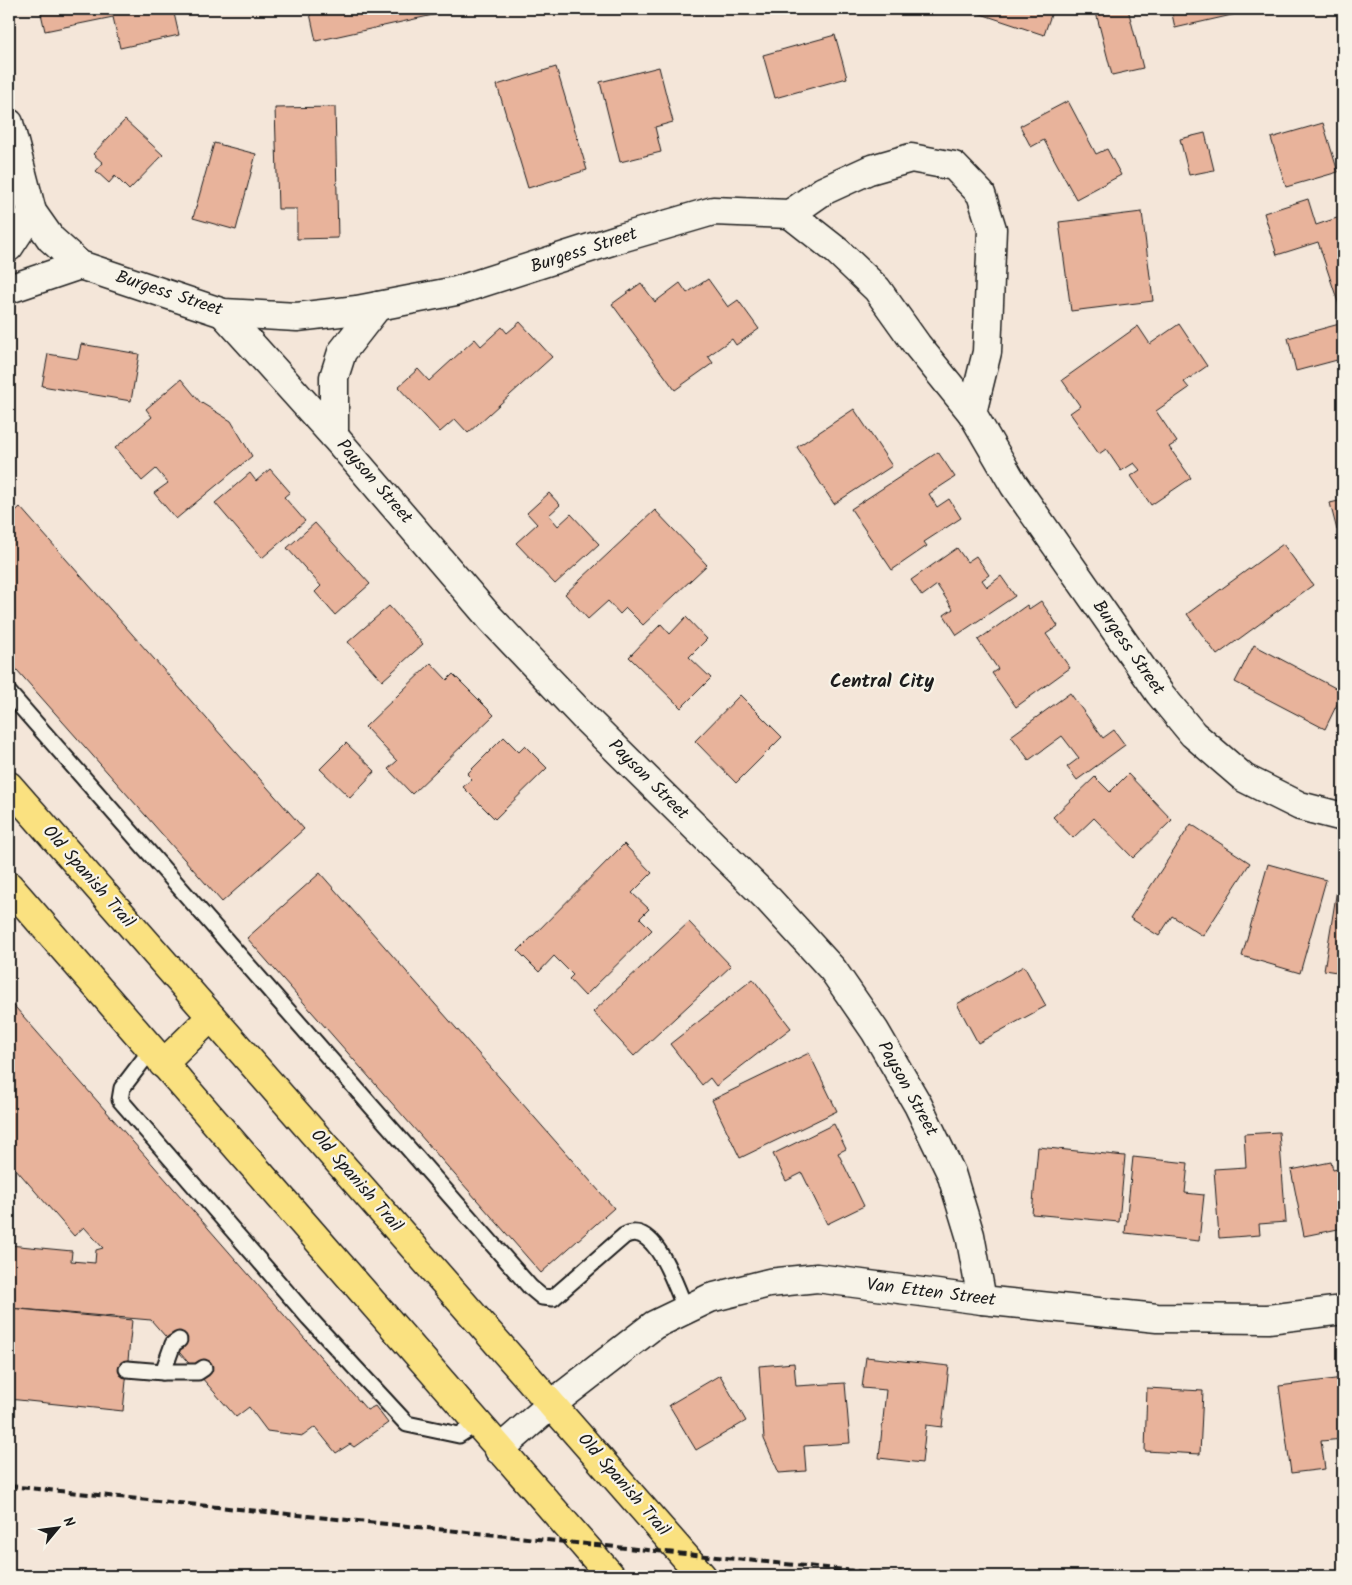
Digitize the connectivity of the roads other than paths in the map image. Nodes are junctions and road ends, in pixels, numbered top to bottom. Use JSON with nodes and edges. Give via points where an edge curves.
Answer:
{"nodes":[{"id":1,"x":9,"y":123,"type":"edge"},
{"id":2,"x":32,"y":212,"type":"junction"},
{"id":3,"x":790,"y":214,"type":"junction"},
{"id":4,"x":9,"y":247,"type":"edge"},
{"id":5,"x":80,"y":265,"type":"junction"},
{"id":6,"x":9,"y":289,"type":"edge"},
{"id":7,"x":378,"y":306,"type":"junction"},
{"id":8,"x":224,"y":313,"type":"junction"},
{"id":9,"x":972,"y":412,"type":"junction"},
{"id":10,"x":334,"y":436,"type":"junction"},
{"id":11,"x":9,"y":693,"type":"edge"},
{"id":12,"x":9,"y":786,"type":"edge"},
{"id":13,"x":1343,"y":818,"type":"edge"},
{"id":14,"x":9,"y":886,"type":"edge"},
{"id":15,"x":211,"y":1017,"type":"junction"},
{"id":16,"x":158,"y":1057,"type":"junction"},
{"id":17,"x":982,"y":1300,"type":"junction"},
{"id":18,"x":686,"y":1310,"type":"junction"},
{"id":19,"x":1343,"y":1310,"type":"edge"},
{"id":20,"x":179,"y":1340,"type":"dead end"},
{"id":21,"x":204,"y":1368,"type":"dead end"},
{"id":22,"x":127,"y":1369,"type":"dead end"},
{"id":23,"x":163,"y":1372,"type":"junction"},
{"id":24,"x":552,"y":1404,"type":"junction"},
{"id":25,"x":476,"y":1424,"type":"junction"},
{"id":26,"x":499,"y":1450,"type":"junction"},
{"id":27,"x":610,"y":1576,"type":"edge"},
{"id":28,"x":702,"y":1576,"type":"edge"}],
"edges":[{"from":1,"to":2,"type":"street","name":"Burgess Street"},
{"from":2,"to":4,"type":"street"},
{"from":2,"to":5,"type":"street","name":"Burgess Street","via":[[51,239]]},
{"from":3,"to":7,"type":"street","name":"Burgess Street","via":[[713,211],[456,291]]},
{"from":3,"to":9,"type":"street","name":"Burgess Street","via":[[878,289],[917,345]]},
{"from":3,"to":9,"type":"street","via":[[823,191],[869,170],[911,158],[954,166],[981,194],[992,230],[987,352]]},
{"from":5,"to":6,"type":"street"},
{"from":5,"to":8,"type":"street","name":"Burgess Street"},
{"from":7,"to":8,"type":"street","name":"Burgess Street","via":[[297,317]]},
{"from":7,"to":10,"type":"street","via":[[342,352],[334,377]]},
{"from":8,"to":10,"type":"street","name":"Payson Street"},
{"from":9,"to":13,"type":"street","name":"Burgess Street","via":[[1014,485],[1160,694],[1193,734],[1244,778],[1300,806]]},
{"from":10,"to":17,"type":"street","name":"Payson Street","via":[[490,618],[584,717],[769,900],[833,970],[875,1031],[918,1106],[951,1173],[970,1235]]},
{"from":11,"to":18,"type":"lane","via":[[530,1287],[542,1297],[553,1298],[624,1236],[632,1232],[641,1233],[655,1243]]},
{"from":12,"to":15,"type":"main road","name":"Old Spanish Trail"},
{"from":14,"to":16,"type":"main road"},
{"from":15,"to":16,"type":"main road"},
{"from":15,"to":24,"type":"main road","name":"Old Spanish Trail"},
{"from":16,"to":25,"type":"main road"},
{"from":16,"to":25,"type":"lane","via":[[122,1088],[120,1100],[262,1269],[407,1424],[459,1435]]},
{"from":17,"to":18,"type":"street","name":"Van Etten Street","via":[[817,1278],[769,1283],[710,1298]]},
{"from":17,"to":19,"type":"street","name":"Van Etten Street","via":[[1157,1318],[1268,1319]]},
{"from":18,"to":24,"type":"street","name":"Van Etten Street","via":[[654,1325]]},
{"from":20,"to":23,"type":"lane","via":[[173,1344]]},
{"from":21,"to":23,"type":"lane","via":[[198,1372]]},
{"from":22,"to":23,"type":"lane"},
{"from":24,"to":26,"type":"street","name":"Van Etten Street"},
{"from":24,"to":28,"type":"main road","name":"Old Spanish Trail"},
{"from":25,"to":26,"type":"main road"},
{"from":26,"to":27,"type":"main road"}]}
